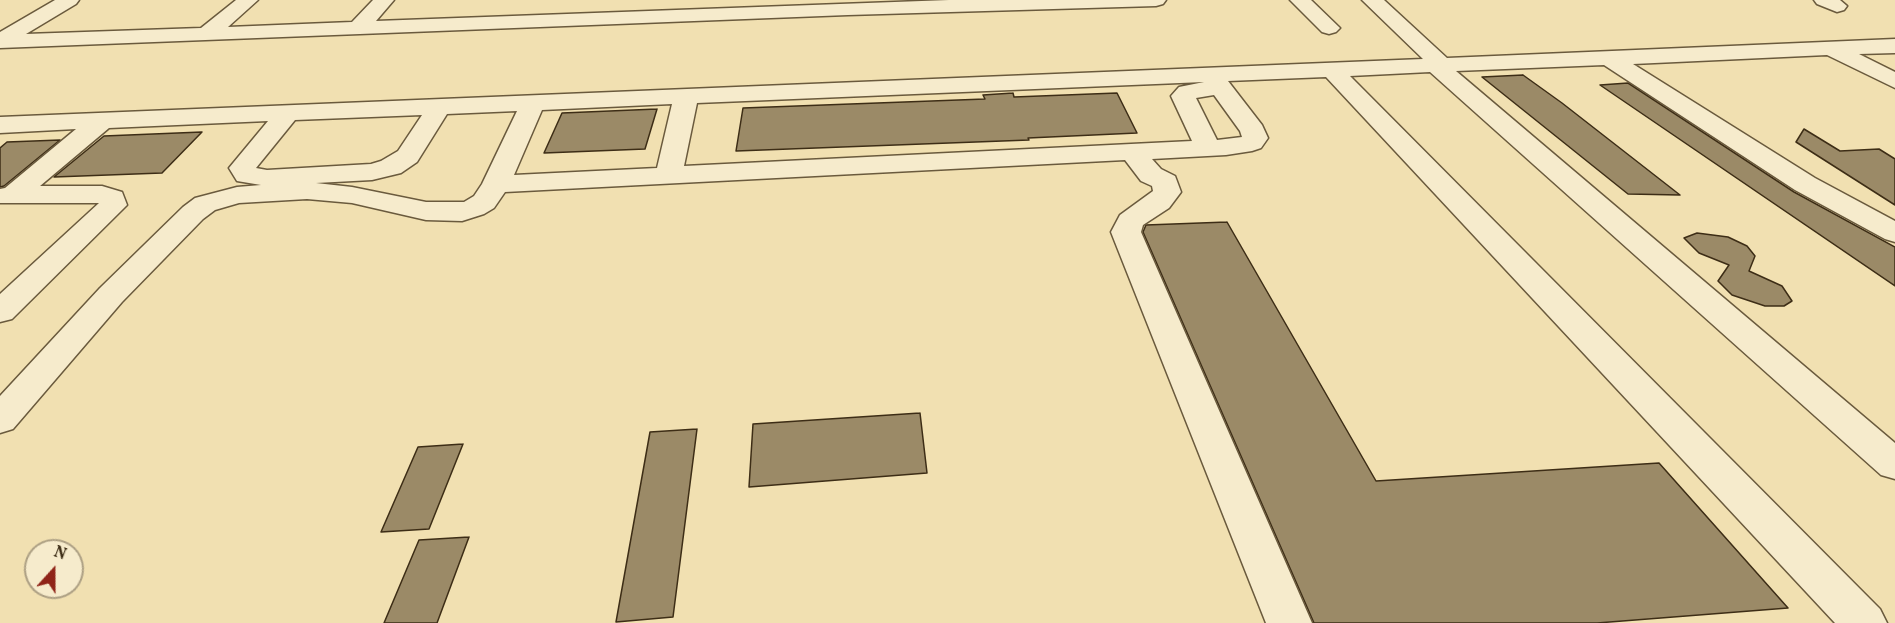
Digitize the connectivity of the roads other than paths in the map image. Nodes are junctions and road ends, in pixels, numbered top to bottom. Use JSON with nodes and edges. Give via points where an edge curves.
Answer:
{"nodes":[{"id":1,"x":69,"y":0,"type":"edge"},
{"id":2,"x":248,"y":0,"type":"edge"},
{"id":3,"x":384,"y":0,"type":"edge"},
{"id":4,"x":1156,"y":0,"type":"edge"},
{"id":5,"x":1300,"y":0,"type":"edge"},
{"id":6,"x":1372,"y":0,"type":"edge"},
{"id":7,"x":848,"y":5,"type":"edge"},
{"id":8,"x":358,"y":27,"type":"junction"},
{"id":9,"x":1329,"y":28,"type":"dead end"},
{"id":10,"x":208,"y":33,"type":"junction"},
{"id":11,"x":0,"y":42,"type":"edge"},
{"id":12,"x":1895,"y":46,"type":"edge"},
{"id":13,"x":1831,"y":49,"type":"junction"},
{"id":14,"x":1610,"y":59,"type":"junction"},
{"id":15,"x":1433,"y":63,"type":"junction"},
{"id":16,"x":1346,"y":70,"type":"junction"},
{"id":17,"x":1895,"y":81,"type":"edge"},
{"id":18,"x":1216,"y":82,"type":"junction"},
{"id":19,"x":686,"y":97,"type":"junction"},
{"id":20,"x":533,"y":103,"type":"junction"},
{"id":21,"x":439,"y":107,"type":"junction"},
{"id":22,"x":288,"y":113,"type":"junction"},
{"id":23,"x":102,"y":121,"type":"junction"},
{"id":24,"x":0,"y":125,"type":"edge"},
{"id":25,"x":1208,"y":148,"type":"junction"},
{"id":26,"x":1132,"y":152,"type":"junction"},
{"id":27,"x":669,"y":175,"type":"junction"},
{"id":28,"x":496,"y":184,"type":"junction"},
{"id":29,"x":7,"y":196,"type":"edge"},
{"id":30,"x":1895,"y":233,"type":"edge"},
{"id":31,"x":0,"y":312,"type":"edge"},
{"id":32,"x":0,"y":420,"type":"edge"},
{"id":33,"x":1895,"y":465,"type":"edge"},
{"id":34,"x":1289,"y":623,"type":"edge"},
{"id":35,"x":1864,"y":623,"type":"edge"}],
"edges":[{"from":1,"to":11,"type":"lane"},
{"from":2,"to":10,"type":"lane"},
{"from":3,"to":8,"type":"lane"},
{"from":4,"to":7,"type":"lane"},
{"from":5,"to":9,"type":"lane"},
{"from":6,"to":15,"type":"lane","via":[[1410,34]]},
{"from":7,"to":8,"type":"lane"},
{"from":8,"to":10,"type":"lane"},
{"from":10,"to":11,"type":"lane"},
{"from":12,"to":13,"type":"lane"},
{"from":13,"to":14,"type":"lane"},
{"from":13,"to":17,"type":"lane"},
{"from":14,"to":15,"type":"lane"},
{"from":14,"to":30,"type":"lane","via":[[1805,184]]},
{"from":15,"to":16,"type":"lane"},
{"from":15,"to":33,"type":"lane"},
{"from":16,"to":18,"type":"lane"},
{"from":16,"to":35,"type":"lane"},
{"from":18,"to":19,"type":"lane"},
{"from":18,"to":25,"type":"lane","via":[[1183,96]]},
{"from":18,"to":25,"type":"lane","via":[[1256,138],[1243,146]]},
{"from":19,"to":20,"type":"lane"},
{"from":19,"to":27,"type":"lane"},
{"from":20,"to":21,"type":"lane"},
{"from":20,"to":28,"type":"lane"},
{"from":21,"to":22,"type":"lane"},
{"from":21,"to":22,"type":"lane","via":[[408,156],[392,167],[361,173],[247,176],[242,168]]},
{"from":22,"to":23,"type":"lane"},
{"from":23,"to":24,"type":"lane"},
{"from":23,"to":29,"type":"lane"},
{"from":25,"to":26,"type":"lane"},
{"from":26,"to":27,"type":"lane"},
{"from":26,"to":34,"type":"lane","via":[[1151,176],[1164,182],[1167,192],[1160,202],[1130,221],[1126,232]]},
{"from":27,"to":28,"type":"lane"},
{"from":28,"to":32,"type":"lane","via":[[484,202],[462,212],[426,211],[324,191],[237,195],[205,204],[111,295]]},
{"from":29,"to":31,"type":"lane","via":[[102,194],[112,198],[113,205]]}]}
